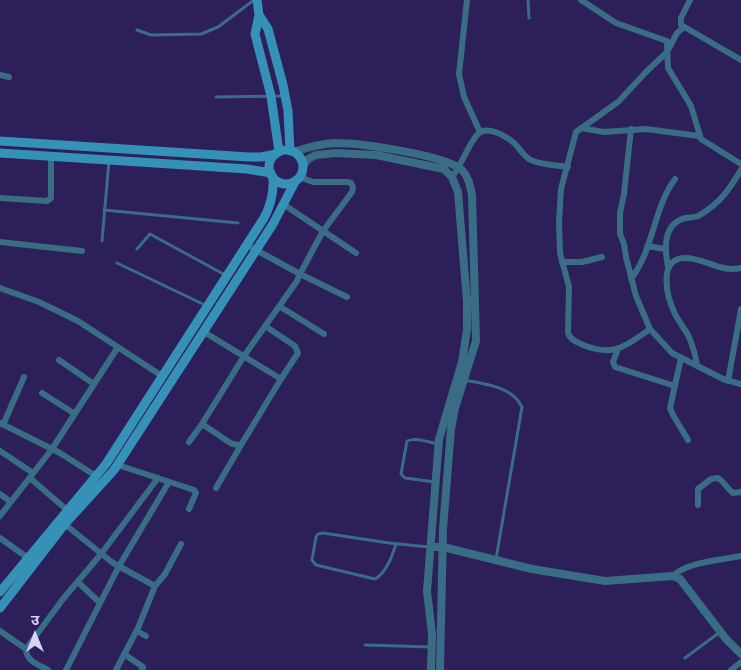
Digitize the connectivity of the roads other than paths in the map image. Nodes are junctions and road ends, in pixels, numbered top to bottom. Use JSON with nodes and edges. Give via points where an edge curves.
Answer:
{"nodes":[{"id":1,"x":256,"y":0,"type":"edge"},
{"id":2,"x":467,"y":0,"type":"edge"},
{"id":3,"x":528,"y":0,"type":"edge"},
{"id":4,"x":581,"y":0,"type":"edge"},
{"id":5,"x":690,"y":0,"type":"edge"},
{"id":6,"x":259,"y":15,"type":"junction"},
{"id":7,"x":529,"y":18,"type":"dead end"},
{"id":8,"x":684,"y":27,"type":"junction"},
{"id":9,"x":137,"y":30,"type":"dead end"},
{"id":10,"x":667,"y":52,"type":"junction"},
{"id":11,"x":741,"y":60,"type":"edge"},
{"id":12,"x":0,"y":75,"type":"edge"},
{"id":13,"x":9,"y":76,"type":"dead end"},
{"id":14,"x":271,"y":96,"type":"junction"},
{"id":15,"x":285,"y":96,"type":"junction"},
{"id":16,"x":216,"y":97,"type":"dead end"},
{"id":17,"x":581,"y":128,"type":"junction"},
{"id":18,"x":631,"y":129,"type":"junction"},
{"id":19,"x":477,"y":136,"type":"junction"},
{"id":20,"x":699,"y":136,"type":"junction"},
{"id":21,"x":0,"y":141,"type":"edge"},
{"id":22,"x":292,"y":151,"type":"junction"},
{"id":23,"x":0,"y":153,"type":"edge"},
{"id":24,"x":278,"y":153,"type":"junction"},
{"id":25,"x":51,"y":156,"type":"junction"},
{"id":26,"x":109,"y":160,"type":"junction"},
{"id":27,"x":741,"y":164,"type":"edge"},
{"id":28,"x":303,"y":166,"type":"junction"},
{"id":29,"x":568,"y":167,"type":"junction"},
{"id":30,"x":459,"y":168,"type":"junction"},
{"id":31,"x":741,"y":170,"type":"edge"},
{"id":32,"x":272,"y":175,"type":"junction"},
{"id":33,"x":452,"y":177,"type":"junction"},
{"id":34,"x":298,"y":179,"type":"junction"},
{"id":35,"x":675,"y":179,"type":"dead end"},
{"id":36,"x":0,"y":198,"type":"edge"},
{"id":37,"x":283,"y":204,"type":"junction"},
{"id":38,"x":104,"y":210,"type":"junction"},
{"id":39,"x":238,"y":223,"type":"dead end"},
{"id":40,"x":323,"y":232,"type":"junction"},
{"id":41,"x":102,"y":241,"type":"dead end"},
{"id":42,"x":0,"y":242,"type":"edge"},
{"id":43,"x":247,"y":245,"type":"junction"},
{"id":44,"x":647,"y":246,"type":"junction"},
{"id":45,"x":137,"y":249,"type":"dead end"},
{"id":46,"x":665,"y":249,"type":"junction"},
{"id":47,"x":256,"y":250,"type":"junction"},
{"id":48,"x":82,"y":251,"type":"dead end"},
{"id":49,"x":356,"y":253,"type":"dead end"},
{"id":50,"x":602,"y":257,"type":"dead end"},
{"id":51,"x":562,"y":262,"type":"junction"},
{"id":52,"x":117,"y":263,"type":"dead end"},
{"id":53,"x":668,"y":267,"type":"junction"},
{"id":54,"x":741,"y":268,"type":"edge"},
{"id":55,"x":300,"y":274,"type":"junction"},
{"id":56,"x":227,"y":276,"type":"junction"},
{"id":57,"x":631,"y":279,"type":"junction"},
{"id":58,"x":0,"y":288,"type":"edge"},
{"id":59,"x":347,"y":296,"type":"dead end"},
{"id":60,"x":208,"y":306,"type":"junction"},
{"id":61,"x":279,"y":306,"type":"junction"},
{"id":62,"x":741,"y":309,"type":"edge"},
{"id":63,"x":264,"y":326,"type":"junction"},
{"id":64,"x":650,"y":329,"type":"junction"},
{"id":65,"x":204,"y":332,"type":"junction"},
{"id":66,"x":324,"y":334,"type":"dead end"},
{"id":67,"x":118,"y":347,"type":"junction"},
{"id":68,"x":618,"y":349,"type":"junction"},
{"id":69,"x":244,"y":356,"type":"junction"},
{"id":70,"x":681,"y":358,"type":"junction"},
{"id":71,"x":59,"y":360,"type":"dead end"},
{"id":72,"x":697,"y":366,"type":"junction"},
{"id":73,"x":162,"y":376,"type":"junction"},
{"id":74,"x":24,"y":377,"type":"dead end"},
{"id":75,"x":281,"y":379,"type":"junction"},
{"id":76,"x":463,"y":380,"type":"junction"},
{"id":77,"x":728,"y":381,"type":"junction"},
{"id":78,"x":94,"y":384,"type":"junction"},
{"id":79,"x":741,"y":384,"type":"edge"},
{"id":80,"x":675,"y":386,"type":"junction"},
{"id":81,"x":42,"y":393,"type":"dead end"},
{"id":82,"x":75,"y":414,"type":"junction"},
{"id":83,"x":2,"y":424,"type":"edge"},
{"id":84,"x":202,"y":424,"type":"junction"},
{"id":85,"x":688,"y":440,"type":"dead end"},
{"id":86,"x":189,"y":442,"type":"dead end"},
{"id":87,"x":240,"y":444,"type":"junction"},
{"id":88,"x":439,"y":444,"type":"junction"},
{"id":89,"x":52,"y":449,"type":"junction"},
{"id":90,"x":0,"y":451,"type":"edge"},
{"id":91,"x":118,"y":465,"type":"junction"},
{"id":92,"x":31,"y":476,"type":"junction"},
{"id":93,"x":96,"y":476,"type":"junction"},
{"id":94,"x":158,"y":478,"type":"junction"},
{"id":95,"x":169,"y":482,"type":"junction"},
{"id":96,"x":436,"y":482,"type":"junction"},
{"id":97,"x":216,"y":488,"type":"dead end"},
{"id":98,"x":741,"y":492,"type":"edge"},
{"id":99,"x":0,"y":494,"type":"edge"},
{"id":100,"x":11,"y":502,"type":"junction"},
{"id":101,"x":698,"y":505,"type":"dead end"},
{"id":102,"x":67,"y":510,"type":"junction"},
{"id":103,"x":189,"y":510,"type":"dead end"},
{"id":104,"x":0,"y":516,"type":"edge"},
{"id":105,"x":62,"y":522,"type":"junction"},
{"id":106,"x":0,"y":538,"type":"edge"},
{"id":107,"x":181,"y":544,"type":"dead end"},
{"id":108,"x":396,"y":544,"type":"junction"},
{"id":109,"x":430,"y":547,"type":"junction"},
{"id":110,"x":443,"y":547,"type":"junction"},
{"id":111,"x":101,"y":554,"type":"junction"},
{"id":112,"x":741,"y":556,"type":"edge"},
{"id":113,"x":28,"y":558,"type":"junction"},
{"id":114,"x":495,"y":559,"type":"junction"},
{"id":115,"x":119,"y":566,"type":"junction"},
{"id":116,"x":673,"y":576,"type":"junction"},
{"id":117,"x":78,"y":582,"type":"junction"},
{"id":118,"x":155,"y":586,"type":"junction"},
{"id":119,"x":0,"y":592,"type":"edge"},
{"id":120,"x":100,"y":603,"type":"junction"},
{"id":121,"x":0,"y":608,"type":"edge"},
{"id":122,"x":0,"y":631,"type":"edge"},
{"id":123,"x":137,"y":631,"type":"junction"},
{"id":124,"x":720,"y":632,"type":"junction"},
{"id":125,"x":146,"y":636,"type":"dead end"},
{"id":126,"x":364,"y":646,"type":"dead end"},
{"id":127,"x":431,"y":647,"type":"junction"},
{"id":128,"x":26,"y":649,"type":"junction"},
{"id":129,"x":124,"y":654,"type":"junction"},
{"id":130,"x":741,"y":654,"type":"edge"},
{"id":131,"x":685,"y":658,"type":"dead end"},
{"id":132,"x":741,"y":662,"type":"edge"},
{"id":133,"x":48,"y":670,"type":"edge"},
{"id":134,"x":66,"y":670,"type":"edge"},
{"id":135,"x":116,"y":670,"type":"edge"},
{"id":136,"x":142,"y":670,"type":"edge"},
{"id":137,"x":431,"y":670,"type":"edge"},
{"id":138,"x":440,"y":670,"type":"edge"},
{"id":139,"x":731,"y":670,"type":"edge"}],
"edges":[{"from":1,"to":6,"type":"main road"},
{"from":1,"to":9,"type":"lane","via":[[218,27],[202,34],[151,35]]},
{"from":2,"to":19,"type":"street","via":[[459,74]]},
{"from":3,"to":7,"type":"lane"},
{"from":4,"to":10,"type":"street","via":[[616,23],[665,40]]},
{"from":5,"to":8,"type":"street","via":[[681,18]]},
{"from":6,"to":14,"type":"main road","via":[[255,34]]},
{"from":6,"to":15,"type":"main road","via":[[268,29]]},
{"from":8,"to":10,"type":"street"},
{"from":8,"to":11,"type":"street"},
{"from":10,"to":17,"type":"street","via":[[618,102]]},
{"from":10,"to":20,"type":"street","via":[[668,68],[691,106]]},
{"from":12,"to":13,"type":"street"},
{"from":14,"to":15,"type":"lane"},
{"from":14,"to":16,"type":"lane"},
{"from":14,"to":24,"type":"main road"},
{"from":15,"to":22,"type":"main road"},
{"from":17,"to":18,"type":"street","via":[[604,132]]},
{"from":17,"to":29,"type":"street","via":[[576,132]]},
{"from":18,"to":20,"type":"street"},
{"from":18,"to":57,"type":"street","via":[[620,213],[620,234]]},
{"from":19,"to":29,"type":"street","via":[[497,132],[533,161]]},
{"from":19,"to":30,"type":"street"},
{"from":20,"to":27,"type":"street"},
{"from":21,"to":24,"type":"main road","via":[[249,157]]},
{"from":22,"to":24,"type":"main road"},
{"from":22,"to":28,"type":"main road"},
{"from":22,"to":30,"type":"street","via":[[335,143],[377,146],[447,162]]},
{"from":23,"to":25,"type":"main road"},
{"from":24,"to":32,"type":"main road","via":[[270,165]]},
{"from":25,"to":26,"type":"main road"},
{"from":25,"to":36,"type":"street","via":[[51,198],[47,201]]},
{"from":26,"to":32,"type":"main road","via":[[247,169]]},
{"from":26,"to":38,"type":"lane"},
{"from":28,"to":33,"type":"street","via":[[316,155],[376,155],[444,170]]},
{"from":28,"to":34,"type":"main road"},
{"from":29,"to":51,"type":"street","via":[[561,189],[559,239]]},
{"from":30,"to":33,"type":"street"},
{"from":30,"to":76,"type":"street","via":[[469,180],[472,195],[476,323],[476,341]]},
{"from":31,"to":46,"type":"street","via":[[721,200],[699,216],[683,218],[673,226]]},
{"from":32,"to":34,"type":"main road","via":[[284,183]]},
{"from":32,"to":43,"type":"main road","via":[[274,189],[270,206]]},
{"from":33,"to":88,"type":"street","via":[[458,192],[467,330],[462,362]]},
{"from":34,"to":37,"type":"main road"},
{"from":34,"to":40,"type":"street","via":[[347,182],[354,187]]},
{"from":35,"to":44,"type":"street","via":[[667,190]]},
{"from":37,"to":40,"type":"street"},
{"from":37,"to":47,"type":"main road"},
{"from":38,"to":39,"type":"lane"},
{"from":38,"to":41,"type":"lane"},
{"from":40,"to":49,"type":"street"},
{"from":40,"to":55,"type":"street"},
{"from":42,"to":48,"type":"street"},
{"from":43,"to":47,"type":"street"},
{"from":43,"to":56,"type":"main road"},
{"from":44,"to":46,"type":"street"},
{"from":44,"to":57,"type":"street"},
{"from":45,"to":56,"type":"lane","via":[[150,234]]},
{"from":46,"to":53,"type":"street"},
{"from":47,"to":55,"type":"street"},
{"from":47,"to":65,"type":"main road"},
{"from":50,"to":51,"type":"street"},
{"from":51,"to":68,"type":"street","via":[[569,287],[570,337],[597,350]]},
{"from":52,"to":60,"type":"lane"},
{"from":53,"to":54,"type":"street","via":[[670,263],[684,258],[732,270]]},
{"from":53,"to":72,"type":"street","via":[[666,280],[670,304],[688,334]]},
{"from":55,"to":59,"type":"street"},
{"from":55,"to":61,"type":"street"},
{"from":56,"to":60,"type":"main road"},
{"from":57,"to":64,"type":"street"},
{"from":58,"to":67,"type":"street","via":[[78,321]]},
{"from":60,"to":73,"type":"main road"},
{"from":61,"to":63,"type":"street"},
{"from":61,"to":66,"type":"street"},
{"from":62,"to":77,"type":"street"},
{"from":63,"to":69,"type":"street"},
{"from":63,"to":75,"type":"street","via":[[298,349]]},
{"from":64,"to":68,"type":"street"},
{"from":64,"to":70,"type":"street"},
{"from":65,"to":69,"type":"street"},
{"from":65,"to":91,"type":"main road"},
{"from":67,"to":73,"type":"street"},
{"from":67,"to":78,"type":"street"},
{"from":68,"to":80,"type":"street","via":[[613,362],[615,367]]},
{"from":69,"to":75,"type":"street"},
{"from":69,"to":84,"type":"street"},
{"from":70,"to":72,"type":"street"},
{"from":70,"to":80,"type":"street"},
{"from":71,"to":78,"type":"street"},
{"from":72,"to":77,"type":"street"},
{"from":73,"to":93,"type":"main road"},
{"from":74,"to":83,"type":"street"},
{"from":75,"to":87,"type":"street"},
{"from":76,"to":110,"type":"street","via":[[451,429]]},
{"from":76,"to":114,"type":"lane","via":[[501,388],[522,406]]},
{"from":77,"to":79,"type":"street"},
{"from":78,"to":82,"type":"street"},
{"from":80,"to":85,"type":"street","via":[[671,411]]},
{"from":81,"to":82,"type":"street"},
{"from":82,"to":89,"type":"street"},
{"from":83,"to":89,"type":"street"},
{"from":84,"to":86,"type":"street"},
{"from":84,"to":87,"type":"street","via":[[232,444]]},
{"from":87,"to":97,"type":"street"},
{"from":88,"to":96,"type":"street"},
{"from":88,"to":96,"type":"lane","via":[[407,441],[401,474],[405,478]]},
{"from":89,"to":92,"type":"street"},
{"from":89,"to":93,"type":"street"},
{"from":90,"to":92,"type":"street"},
{"from":91,"to":94,"type":"street"},
{"from":91,"to":105,"type":"main road"},
{"from":92,"to":100,"type":"street"},
{"from":92,"to":102,"type":"street"},
{"from":93,"to":102,"type":"main road"},
{"from":94,"to":95,"type":"street"},
{"from":94,"to":111,"type":"street"},
{"from":95,"to":103,"type":"street","via":[[194,490],[196,493]]},
{"from":95,"to":115,"type":"street"},
{"from":96,"to":109,"type":"street"},
{"from":98,"to":101,"type":"street","via":[[733,493],[723,481],[711,479],[698,489]]},
{"from":99,"to":100,"type":"street"},
{"from":100,"to":104,"type":"street"},
{"from":102,"to":105,"type":"main road"},
{"from":105,"to":111,"type":"street"},
{"from":105,"to":113,"type":"main road"},
{"from":105,"to":121,"type":"main road"},
{"from":106,"to":113,"type":"street"},
{"from":107,"to":118,"type":"street"},
{"from":108,"to":108,"type":"lane","via":[[389,563],[374,579],[316,565],[312,560],[318,534]]},
{"from":108,"to":109,"type":"lane"},
{"from":109,"to":110,"type":"street"},
{"from":109,"to":127,"type":"street","via":[[427,591]]},
{"from":110,"to":114,"type":"street"},
{"from":110,"to":138,"type":"street"},
{"from":111,"to":115,"type":"street"},
{"from":111,"to":117,"type":"street"},
{"from":112,"to":116,"type":"street","via":[[689,566]]},
{"from":113,"to":119,"type":"main road"},
{"from":114,"to":116,"type":"street","via":[[532,569],[605,581]]},
{"from":115,"to":118,"type":"street"},
{"from":115,"to":120,"type":"street"},
{"from":116,"to":124,"type":"street","via":[[680,579]]},
{"from":117,"to":120,"type":"street"},
{"from":117,"to":128,"type":"street"},
{"from":118,"to":123,"type":"street"},
{"from":120,"to":134,"type":"street"},
{"from":122,"to":128,"type":"street"},
{"from":123,"to":125,"type":"street"},
{"from":123,"to":129,"type":"street"},
{"from":124,"to":130,"type":"street"},
{"from":124,"to":131,"type":"lane"},
{"from":126,"to":127,"type":"lane"},
{"from":127,"to":137,"type":"street"},
{"from":128,"to":133,"type":"street","via":[[29,659]]},
{"from":129,"to":135,"type":"street"},
{"from":129,"to":136,"type":"street","via":[[143,667]]},
{"from":132,"to":139,"type":"street"}]}
